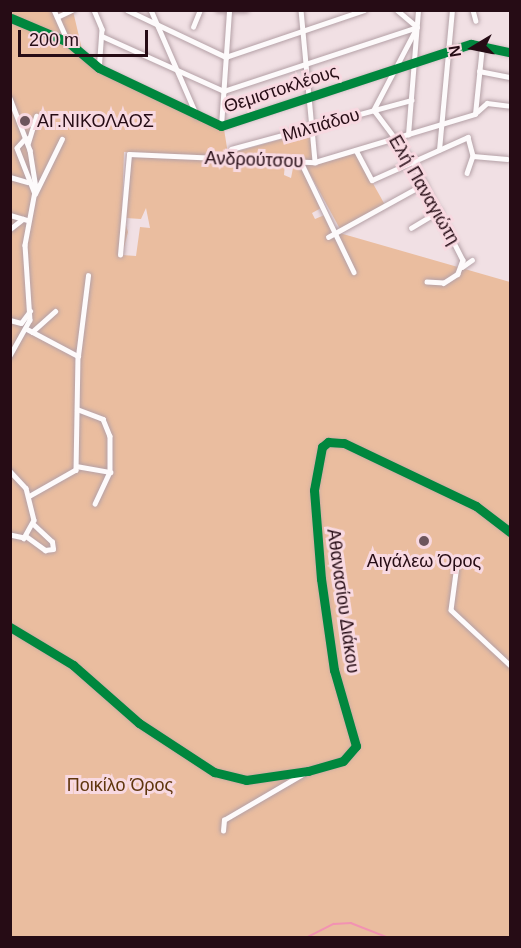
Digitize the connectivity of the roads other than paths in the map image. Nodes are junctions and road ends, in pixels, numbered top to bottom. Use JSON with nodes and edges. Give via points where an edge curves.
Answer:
{"nodes":[{"id":1,"x":13,"y":10,"type":"edge"},
{"id":2,"x":54,"y":10,"type":"edge"},
{"id":3,"x":72,"y":10,"type":"edge"},
{"id":4,"x":94,"y":10,"type":"edge"},
{"id":5,"x":127,"y":10,"type":"edge"},
{"id":6,"x":151,"y":10,"type":"edge"},
{"id":7,"x":200,"y":10,"type":"edge"},
{"id":8,"x":218,"y":10,"type":"edge"},
{"id":9,"x":247,"y":10,"type":"edge"},
{"id":10,"x":301,"y":10,"type":"edge"},
{"id":11,"x":364,"y":10,"type":"edge"},
{"id":12,"x":397,"y":10,"type":"edge"},
{"id":13,"x":418,"y":10,"type":"edge"},
{"id":14,"x":452,"y":10,"type":"edge"},
{"id":15,"x":473,"y":10,"type":"edge"},
{"id":16,"x":229,"y":12,"type":"junction"},
{"id":17,"x":57,"y":17,"type":"junction"},
{"id":18,"x":11,"y":19,"type":"edge"},
{"id":19,"x":476,"y":21,"type":"dead end"},
{"id":20,"x":158,"y":25,"type":"junction"},
{"id":21,"x":193,"y":27,"type":"dead end"},
{"id":22,"x":417,"y":27,"type":"junction"},
{"id":23,"x":303,"y":32,"type":"junction"},
{"id":24,"x":102,"y":36,"type":"junction"},
{"id":25,"x":68,"y":42,"type":"junction"},
{"id":26,"x":482,"y":46,"type":"junction"},
{"id":27,"x":447,"y":52,"type":"junction"},
{"id":28,"x":510,"y":52,"type":"edge"},
{"id":29,"x":226,"y":57,"type":"junction"},
{"id":30,"x":415,"y":63,"type":"junction"},
{"id":31,"x":306,"y":65,"type":"junction"},
{"id":32,"x":99,"y":68,"type":"junction"},
{"id":33,"x":175,"y":69,"type":"junction"},
{"id":34,"x":394,"y":69,"type":"junction"},
{"id":35,"x":479,"y":71,"type":"junction"},
{"id":36,"x":510,"y":77,"type":"edge"},
{"id":37,"x":224,"y":91,"type":"junction"},
{"id":38,"x":309,"y":98,"type":"junction"},
{"id":39,"x":411,"y":100,"type":"junction"},
{"id":40,"x":11,"y":101,"type":"edge"},
{"id":41,"x":510,"y":106,"type":"edge"},
{"id":42,"x":374,"y":110,"type":"junction"},
{"id":43,"x":475,"y":114,"type":"junction"},
{"id":44,"x":36,"y":116,"type":"dead end"},
{"id":45,"x":197,"y":116,"type":"junction"},
{"id":46,"x":441,"y":124,"type":"junction"},
{"id":47,"x":221,"y":126,"type":"junction"},
{"id":48,"x":311,"y":128,"type":"junction"},
{"id":49,"x":408,"y":135,"type":"junction"},
{"id":50,"x":397,"y":138,"type":"junction"},
{"id":51,"x":62,"y":139,"type":"dead end"},
{"id":52,"x":10,"y":141,"type":"edge"},
{"id":53,"x":27,"y":141,"type":"junction"},
{"id":54,"x":17,"y":145,"type":"junction"},
{"id":55,"x":231,"y":149,"type":"dead end"},
{"id":56,"x":356,"y":150,"type":"junction"},
{"id":57,"x":439,"y":150,"type":"junction"},
{"id":58,"x":473,"y":156,"type":"junction"},
{"id":59,"x":507,"y":159,"type":"dead end"},
{"id":60,"x":301,"y":162,"type":"junction"},
{"id":61,"x":315,"y":162,"type":"junction"},
{"id":62,"x":412,"y":162,"type":"junction"},
{"id":63,"x":467,"y":173,"type":"dead end"},
{"id":64,"x":10,"y":177,"type":"edge"},
{"id":65,"x":27,"y":182,"type":"junction"},
{"id":66,"x":424,"y":184,"type":"junction"},
{"id":67,"x":35,"y":194,"type":"junction"},
{"id":68,"x":439,"y":211,"type":"junction"},
{"id":69,"x":10,"y":214,"type":"edge"},
{"id":70,"x":25,"y":220,"type":"junction"},
{"id":71,"x":411,"y":228,"type":"dead end"},
{"id":72,"x":10,"y":229,"type":"edge"},
{"id":73,"x":337,"y":233,"type":"junction"},
{"id":74,"x":328,"y":237,"type":"dead end"},
{"id":75,"x":120,"y":255,"type":"dead end"},
{"id":76,"x":472,"y":260,"type":"dead end"},
{"id":77,"x":462,"y":267,"type":"junction"},
{"id":78,"x":354,"y":272,"type":"dead end"},
{"id":79,"x":88,"y":276,"type":"dead end"},
{"id":80,"x":427,"y":282,"type":"dead end"},
{"id":81,"x":30,"y":311,"type":"junction"},
{"id":82,"x":55,"y":311,"type":"dead end"},
{"id":83,"x":10,"y":320,"type":"edge"},
{"id":84,"x":29,"y":330,"type":"junction"},
{"id":85,"x":10,"y":356,"type":"edge"},
{"id":86,"x":78,"y":356,"type":"junction"},
{"id":87,"x":77,"y":409,"type":"junction"},
{"id":88,"x":76,"y":466,"type":"junction"},
{"id":89,"x":10,"y":471,"type":"edge"},
{"id":90,"x":110,"y":472,"type":"junction"},
{"id":91,"x":30,"y":496,"type":"junction"},
{"id":92,"x":95,"y":504,"type":"dead end"},
{"id":93,"x":33,"y":524,"type":"junction"},
{"id":94,"x":510,"y":532,"type":"edge"},
{"id":95,"x":10,"y":535,"type":"edge"},
{"id":96,"x":26,"y":537,"type":"junction"},
{"id":97,"x":457,"y":565,"type":"dead end"},
{"id":98,"x":10,"y":627,"type":"edge"},
{"id":99,"x":510,"y":665,"type":"edge"},
{"id":100,"x":308,"y":771,"type":"junction"},
{"id":101,"x":223,"y":831,"type":"dead end"}],
"edges":[{"from":1,"to":18,"type":"street"},
{"from":2,"to":17,"type":"street"},
{"from":3,"to":17,"type":"street"},
{"from":4,"to":24,"type":"street"},
{"from":5,"to":20,"type":"street"},
{"from":6,"to":20,"type":"street"},
{"from":7,"to":21,"type":"street"},
{"from":8,"to":16,"type":"street"},
{"from":9,"to":16,"type":"street"},
{"from":10,"to":23,"type":"street"},
{"from":11,"to":23,"type":"street"},
{"from":12,"to":22,"type":"street"},
{"from":13,"to":22,"type":"street"},
{"from":14,"to":27,"type":"street"},
{"from":15,"to":19,"type":"street"},
{"from":16,"to":29,"type":"street"},
{"from":17,"to":25,"type":"street"},
{"from":18,"to":25,"type":"street","name":"Θεμιστοκλέους"},
{"from":20,"to":29,"type":"street"},
{"from":20,"to":33,"type":"street"},
{"from":22,"to":30,"type":"street"},
{"from":22,"to":31,"type":"street"},
{"from":22,"to":34,"type":"street"},
{"from":23,"to":29,"type":"street"},
{"from":23,"to":31,"type":"street"},
{"from":24,"to":32,"type":"street"},
{"from":24,"to":33,"type":"street"},
{"from":25,"to":32,"type":"street","name":"Θεμιστοκλέους"},
{"from":26,"to":27,"type":"street","name":"Θεμιστοκλέους"},
{"from":26,"to":28,"type":"street","name":"Θεμιστοκλέους"},
{"from":26,"to":35,"type":"street"},
{"from":27,"to":30,"type":"street","name":"Θεμιστοκλέους"},
{"from":27,"to":46,"type":"street"},
{"from":29,"to":37,"type":"street"},
{"from":30,"to":34,"type":"street","name":"Θεμιστοκλέους"},
{"from":30,"to":39,"type":"street"},
{"from":31,"to":37,"type":"street"},
{"from":31,"to":38,"type":"street"},
{"from":32,"to":45,"type":"street","name":"Θεμιστοκλέους"},
{"from":33,"to":37,"type":"street"},
{"from":33,"to":45,"type":"street"},
{"from":34,"to":38,"type":"street","name":"Θεμιστοκλέους"},
{"from":34,"to":42,"type":"street"},
{"from":35,"to":36,"type":"street"},
{"from":35,"to":43,"type":"street"},
{"from":37,"to":47,"type":"street"},
{"from":38,"to":47,"type":"street","name":"Θεμιστοκλέους"},
{"from":38,"to":48,"type":"street"},
{"from":39,"to":42,"type":"street","name":"Μιλτιάδου"},
{"from":39,"to":49,"type":"street"},
{"from":40,"to":53,"type":"street"},
{"from":41,"to":43,"type":"street","name":"Ανδρούτσου","via":[[484,104]]},
{"from":42,"to":48,"type":"street","name":"Μιλτιάδου"},
{"from":42,"to":50,"type":"street","name":"Ελή Παναγιώτη"},
{"from":43,"to":46,"type":"street","name":"Ανδρούτσου"},
{"from":44,"to":53,"type":"street"},
{"from":45,"to":47,"type":"street","name":"Θεμιστοκλέους"},
{"from":46,"to":49,"type":"street","name":"Ανδρούτσου"},
{"from":46,"to":57,"type":"street"},
{"from":48,"to":55,"type":"street","name":"Μιλτιάδου"},
{"from":48,"to":61,"type":"street"},
{"from":49,"to":50,"type":"street","name":"Ανδρούτσου"},
{"from":50,"to":56,"type":"street","name":"Ανδρούτσου"},
{"from":50,"to":62,"type":"street","name":"Ελή Παναγιώτη"},
{"from":51,"to":67,"type":"street"},
{"from":52,"to":54,"type":"street"},
{"from":53,"to":54,"type":"street"},
{"from":53,"to":67,"type":"street"},
{"from":54,"to":65,"type":"street"},
{"from":56,"to":61,"type":"street","name":"Ανδρούτσου"},
{"from":56,"to":62,"type":"street","via":[[372,180]]},
{"from":57,"to":58,"type":"street","via":[[470,138]]},
{"from":57,"to":62,"type":"street"},
{"from":58,"to":59,"type":"street"},
{"from":58,"to":63,"type":"street"},
{"from":60,"to":61,"type":"street","name":"Ανδρούτσου"},
{"from":60,"to":73,"type":"street"},
{"from":60,"to":75,"type":"street","name":"Ανδρούτσου","via":[[129,154]]},
{"from":62,"to":66,"type":"street","name":"Ελή Παναγιώτη"},
{"from":64,"to":65,"type":"street"},
{"from":65,"to":67,"type":"street"},
{"from":66,"to":68,"type":"street","name":"Ελή Παναγιώτη"},
{"from":66,"to":73,"type":"street"},
{"from":67,"to":70,"type":"street"},
{"from":68,"to":71,"type":"street"},
{"from":68,"to":77,"type":"street","name":"Ελή Παναγιώτη","via":[[459,248]]},
{"from":69,"to":70,"type":"street"},
{"from":70,"to":72,"type":"street"},
{"from":70,"to":81,"type":"street"},
{"from":73,"to":74,"type":"street"},
{"from":73,"to":78,"type":"street"},
{"from":76,"to":77,"type":"street"},
{"from":77,"to":80,"type":"street","name":"Ελή Παναγιώτη","via":[[444,283]]},
{"from":79,"to":86,"type":"street"},
{"from":81,"to":83,"type":"street","via":[[21,323]]},
{"from":81,"to":84,"type":"street"},
{"from":82,"to":84,"type":"street"},
{"from":84,"to":85,"type":"street"},
{"from":84,"to":86,"type":"street"},
{"from":86,"to":87,"type":"street"},
{"from":87,"to":88,"type":"street"},
{"from":87,"to":90,"type":"street","via":[[107,424]]},
{"from":88,"to":90,"type":"street"},
{"from":88,"to":91,"type":"street","via":[[75,473]]},
{"from":89,"to":91,"type":"street"},
{"from":90,"to":92,"type":"street"},
{"from":91,"to":93,"type":"street"},
{"from":93,"to":96,"type":"street"},
{"from":93,"to":96,"type":"street","via":[[52,542],[53,549],[45,550]]},
{"from":94,"to":100,"type":"street","name":"Αθανασίου Διάκου","via":[[476,506],[344,443],[328,442],[322,447],[314,490],[321,579],[335,676],[356,746],[343,761]]},
{"from":95,"to":96,"type":"street"},
{"from":97,"to":99,"type":"street","via":[[451,610]]},
{"from":98,"to":100,"type":"street","name":"Αθανασίου Διάκου","via":[[73,665],[138,723],[214,772],[246,780]]},
{"from":100,"to":101,"type":"street","via":[[224,820]]}]}
